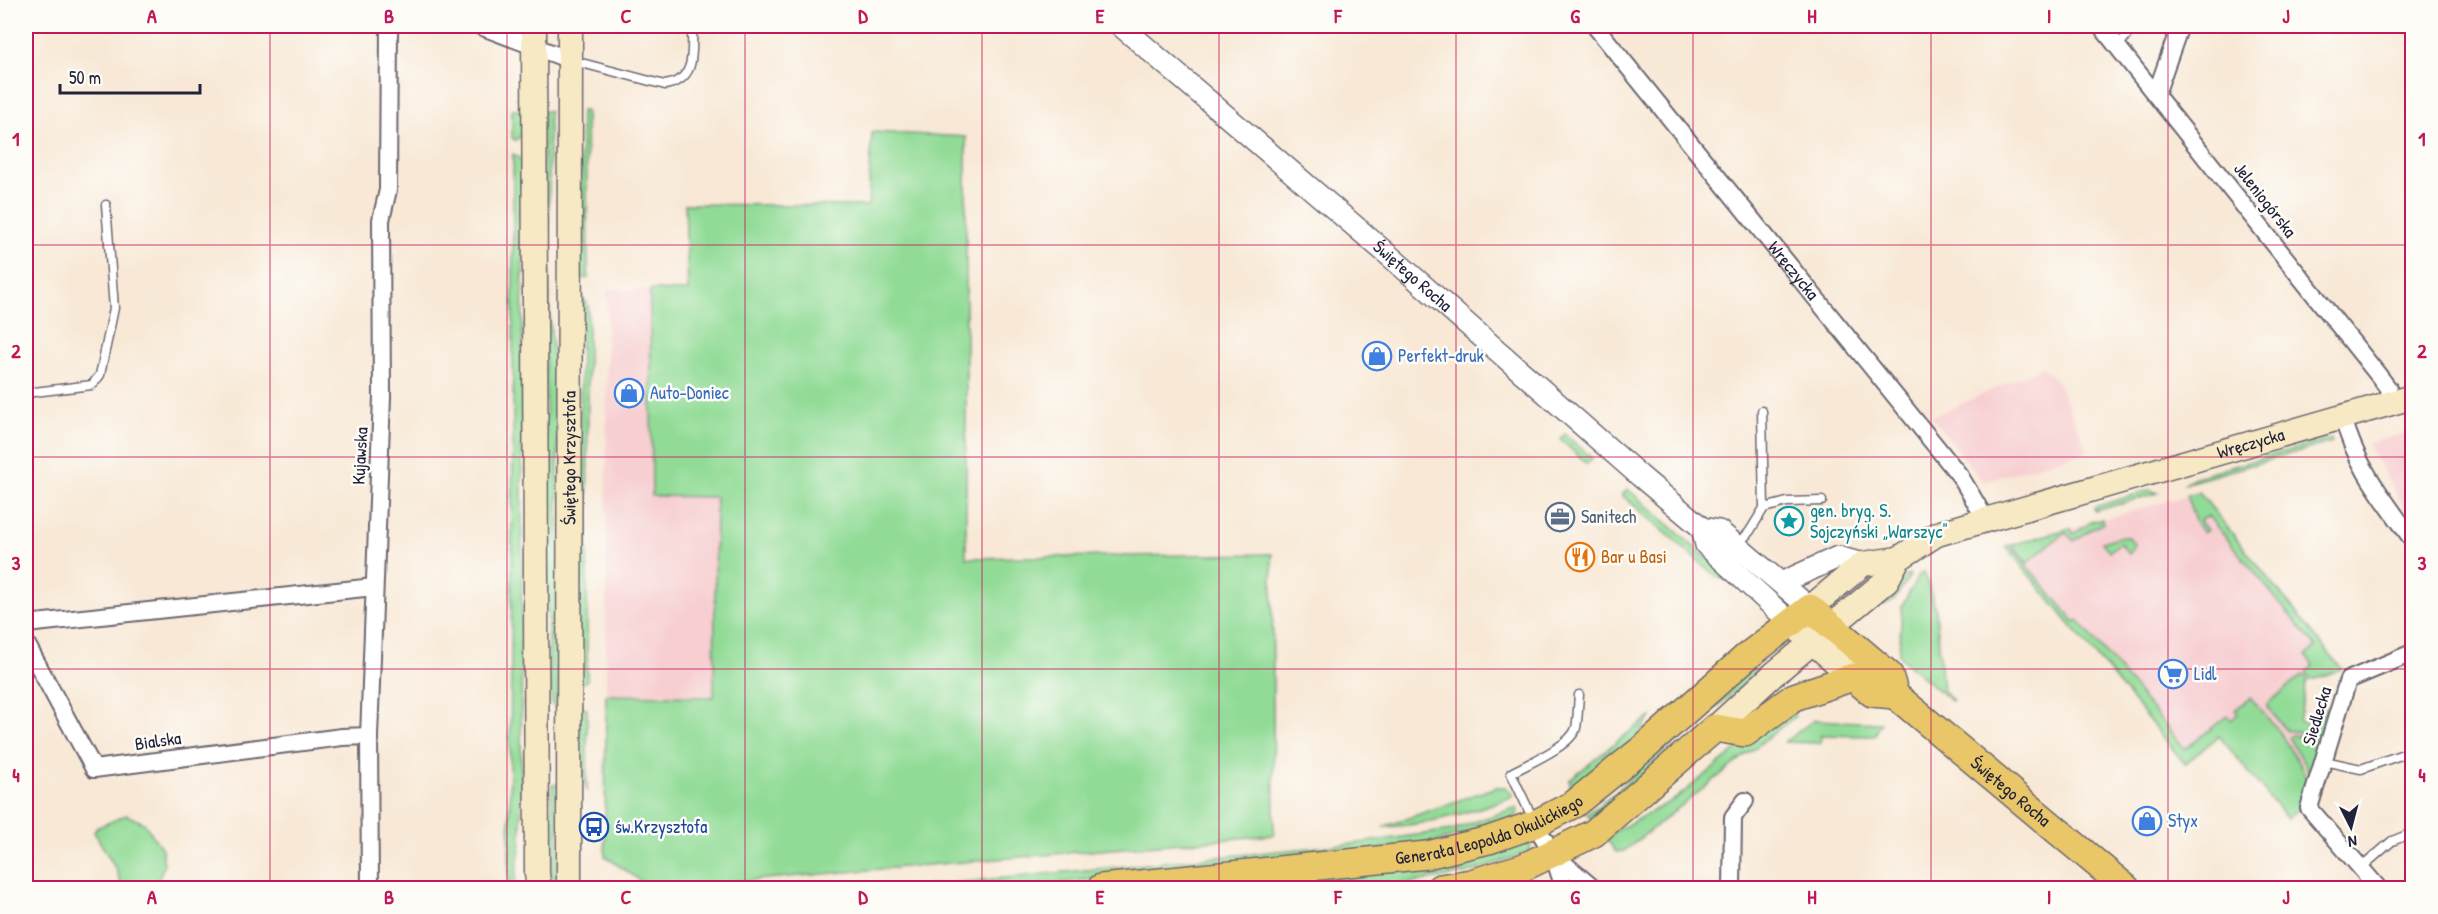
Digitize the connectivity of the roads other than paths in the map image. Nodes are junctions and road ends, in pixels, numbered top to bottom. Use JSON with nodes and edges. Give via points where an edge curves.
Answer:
{"nodes":[{"id":1,"x":388,"y":26,"type":"edge"},
{"id":2,"x":480,"y":26,"type":"edge"},
{"id":3,"x":570,"y":26,"type":"edge"},
{"id":4,"x":692,"y":26,"type":"edge"},
{"id":5,"x":1121,"y":26,"type":"edge"},
{"id":6,"x":1595,"y":26,"type":"edge"},
{"id":7,"x":2101,"y":26,"type":"edge"},
{"id":8,"x":2180,"y":26,"type":"edge"},
{"id":9,"x":534,"y":36,"type":"edge"},
{"id":10,"x":570,"y":60,"type":"junction"},
{"id":11,"x":2156,"y":94,"type":"junction"},
{"id":12,"x":106,"y":205,"type":"dead end"},
{"id":13,"x":26,"y":393,"type":"edge"},
{"id":14,"x":2402,"y":400,"type":"edge"},
{"id":15,"x":1762,"y":411,"type":"dead end"},
{"id":16,"x":2343,"y":417,"type":"junction"},
{"id":17,"x":1822,"y":501,"type":"dead end"},
{"id":18,"x":1764,"y":508,"type":"junction"},
{"id":19,"x":1986,"y":520,"type":"junction"},
{"id":20,"x":1702,"y":528,"type":"junction"},
{"id":21,"x":2412,"y":539,"type":"edge"},
{"id":22,"x":1737,"y":546,"type":"junction"},
{"id":23,"x":1898,"y":559,"type":"junction"},
{"id":24,"x":1863,"y":564,"type":"junction"},
{"id":25,"x":1780,"y":583,"type":"junction"},
{"id":26,"x":374,"y":587,"type":"junction"},
{"id":27,"x":1800,"y":616,"type":"junction"},
{"id":28,"x":26,"y":624,"type":"edge"},
{"id":29,"x":1822,"y":635,"type":"junction"},
{"id":30,"x":26,"y":643,"type":"edge"},
{"id":31,"x":2412,"y":653,"type":"edge"},
{"id":32,"x":1853,"y":677,"type":"junction"},
{"id":33,"x":1895,"y":694,"type":"junction"},
{"id":34,"x":1579,"y":695,"type":"dead end"},
{"id":35,"x":1715,"y":728,"type":"junction"},
{"id":36,"x":369,"y":736,"type":"junction"},
{"id":37,"x":2412,"y":752,"type":"edge"},
{"id":38,"x":2324,"y":761,"type":"junction"},
{"id":39,"x":1745,"y":801,"type":"dead end"},
{"id":40,"x":1535,"y":824,"type":"junction"},
{"id":41,"x":2412,"y":833,"type":"edge"},
{"id":42,"x":1553,"y":854,"type":"junction"},
{"id":43,"x":2361,"y":868,"type":"junction"},
{"id":44,"x":535,"y":884,"type":"edge"},
{"id":45,"x":370,"y":888,"type":"edge"},
{"id":46,"x":569,"y":888,"type":"edge"},
{"id":47,"x":1101,"y":888,"type":"edge"},
{"id":48,"x":1440,"y":888,"type":"edge"},
{"id":49,"x":1564,"y":888,"type":"edge"},
{"id":50,"x":1593,"y":888,"type":"edge"},
{"id":51,"x":1732,"y":888,"type":"edge"},
{"id":52,"x":2126,"y":888,"type":"edge"},
{"id":53,"x":2378,"y":888,"type":"edge"}],
"edges":[{"from":1,"to":26,"type":"street","name":"Kujawska","via":[[388,190],[381,220],[382,397]]},
{"from":2,"to":9,"type":"street"},
{"from":3,"to":10,"type":"main road","name":"Świętego Krzysztofa"},
{"from":4,"to":10,"type":"lane","via":[[690,66],[677,83],[665,85]]},
{"from":5,"to":20,"type":"street","name":"Świętego Rocha"},
{"from":6,"to":19,"type":"street","name":"Wręczycka","via":[[1960,476]]},
{"from":7,"to":11,"type":"street","name":"Jeleniogórska","via":[[2122,41]]},
{"from":8,"to":11,"type":"street"},
{"from":9,"to":10,"type":"street"},
{"from":9,"to":44,"type":"main road","name":"Świętego Krzysztofa"},
{"from":10,"to":46,"type":"main road","name":"Świętego Krzysztofa"},
{"from":11,"to":14,"type":"street","name":"Jeleniogórska","via":[[2388,388]]},
{"from":12,"to":13,"type":"lane","via":[[114,308],[100,375],[92,385]]},
{"from":14,"to":16,"type":"main road","name":"Wręczycka"},
{"from":15,"to":18,"type":"lane"},
{"from":16,"to":19,"type":"main road","name":"Wręczycka"},
{"from":16,"to":21,"type":"street","via":[[2360,466]]},
{"from":17,"to":18,"type":"lane","via":[[1787,502]]},
{"from":18,"to":22,"type":"lane"},
{"from":19,"to":23,"type":"main road","name":"Wręczycka","via":[[1937,534]]},
{"from":20,"to":22,"type":"street","name":"Świętego Rocha","via":[[1719,531]]},
{"from":20,"to":27,"type":"street","name":"Świętego Rocha","via":[[1706,545]]},
{"from":22,"to":25,"type":"street","name":"Świętego Rocha"},
{"from":23,"to":24,"type":"main road","name":"Wręczycka"},
{"from":23,"to":29,"type":"main road","name":"Wręczycka","via":[[1887,580]]},
{"from":24,"to":25,"type":"street","via":[[1838,557]]},
{"from":24,"to":27,"type":"main road"},
{"from":25,"to":27,"type":"street","name":"Świętego Rocha"},
{"from":26,"to":28,"type":"street"},
{"from":26,"to":36,"type":"street","name":"Kujawska"},
{"from":27,"to":29,"type":"main road","name":"Świętego Rocha"},
{"from":27,"to":40,"type":"main road","name":"Generała Leopolda Okulickiego","via":[[1574,804]]},
{"from":29,"to":32,"type":"main road","name":"Świętego Rocha"},
{"from":29,"to":33,"type":"main road","name":"Świętego Rocha","via":[[1889,675]]},
{"from":29,"to":35,"type":"main road"},
{"from":30,"to":36,"type":"street","name":"Bialska","via":[[94,769]]},
{"from":31,"to":38,"type":"street","name":"Siedlecka","via":[[2348,680]]},
{"from":32,"to":33,"type":"main road","name":"Świętego Rocha","via":[[1872,693]]},
{"from":32,"to":35,"type":"main road","via":[[1794,697],[1745,733]]},
{"from":33,"to":52,"type":"main road","name":"Świętego Rocha"},
{"from":34,"to":40,"type":"lane","via":[[1572,735],[1511,773]]},
{"from":35,"to":42,"type":"main road","via":[[1593,833]]},
{"from":36,"to":45,"type":"street","name":"Kujawska"},
{"from":37,"to":38,"type":"lane","name":"Siedlecka","via":[[2361,769]]},
{"from":38,"to":43,"type":"street","name":"Siedlecka","via":[[2309,808]]},
{"from":39,"to":51,"type":"street","via":[[1733,816]]},
{"from":40,"to":42,"type":"street"},
{"from":40,"to":47,"type":"main road","name":"Generała Leopolda Okulickiego","via":[[1427,855]]},
{"from":41,"to":43,"type":"lane","via":[[2392,841]]},
{"from":42,"to":48,"type":"main road","via":[[1500,875]]},
{"from":42,"to":49,"type":"street"},
{"from":42,"to":50,"type":"street"},
{"from":43,"to":53,"type":"street","name":"Siedlecka"}]}
